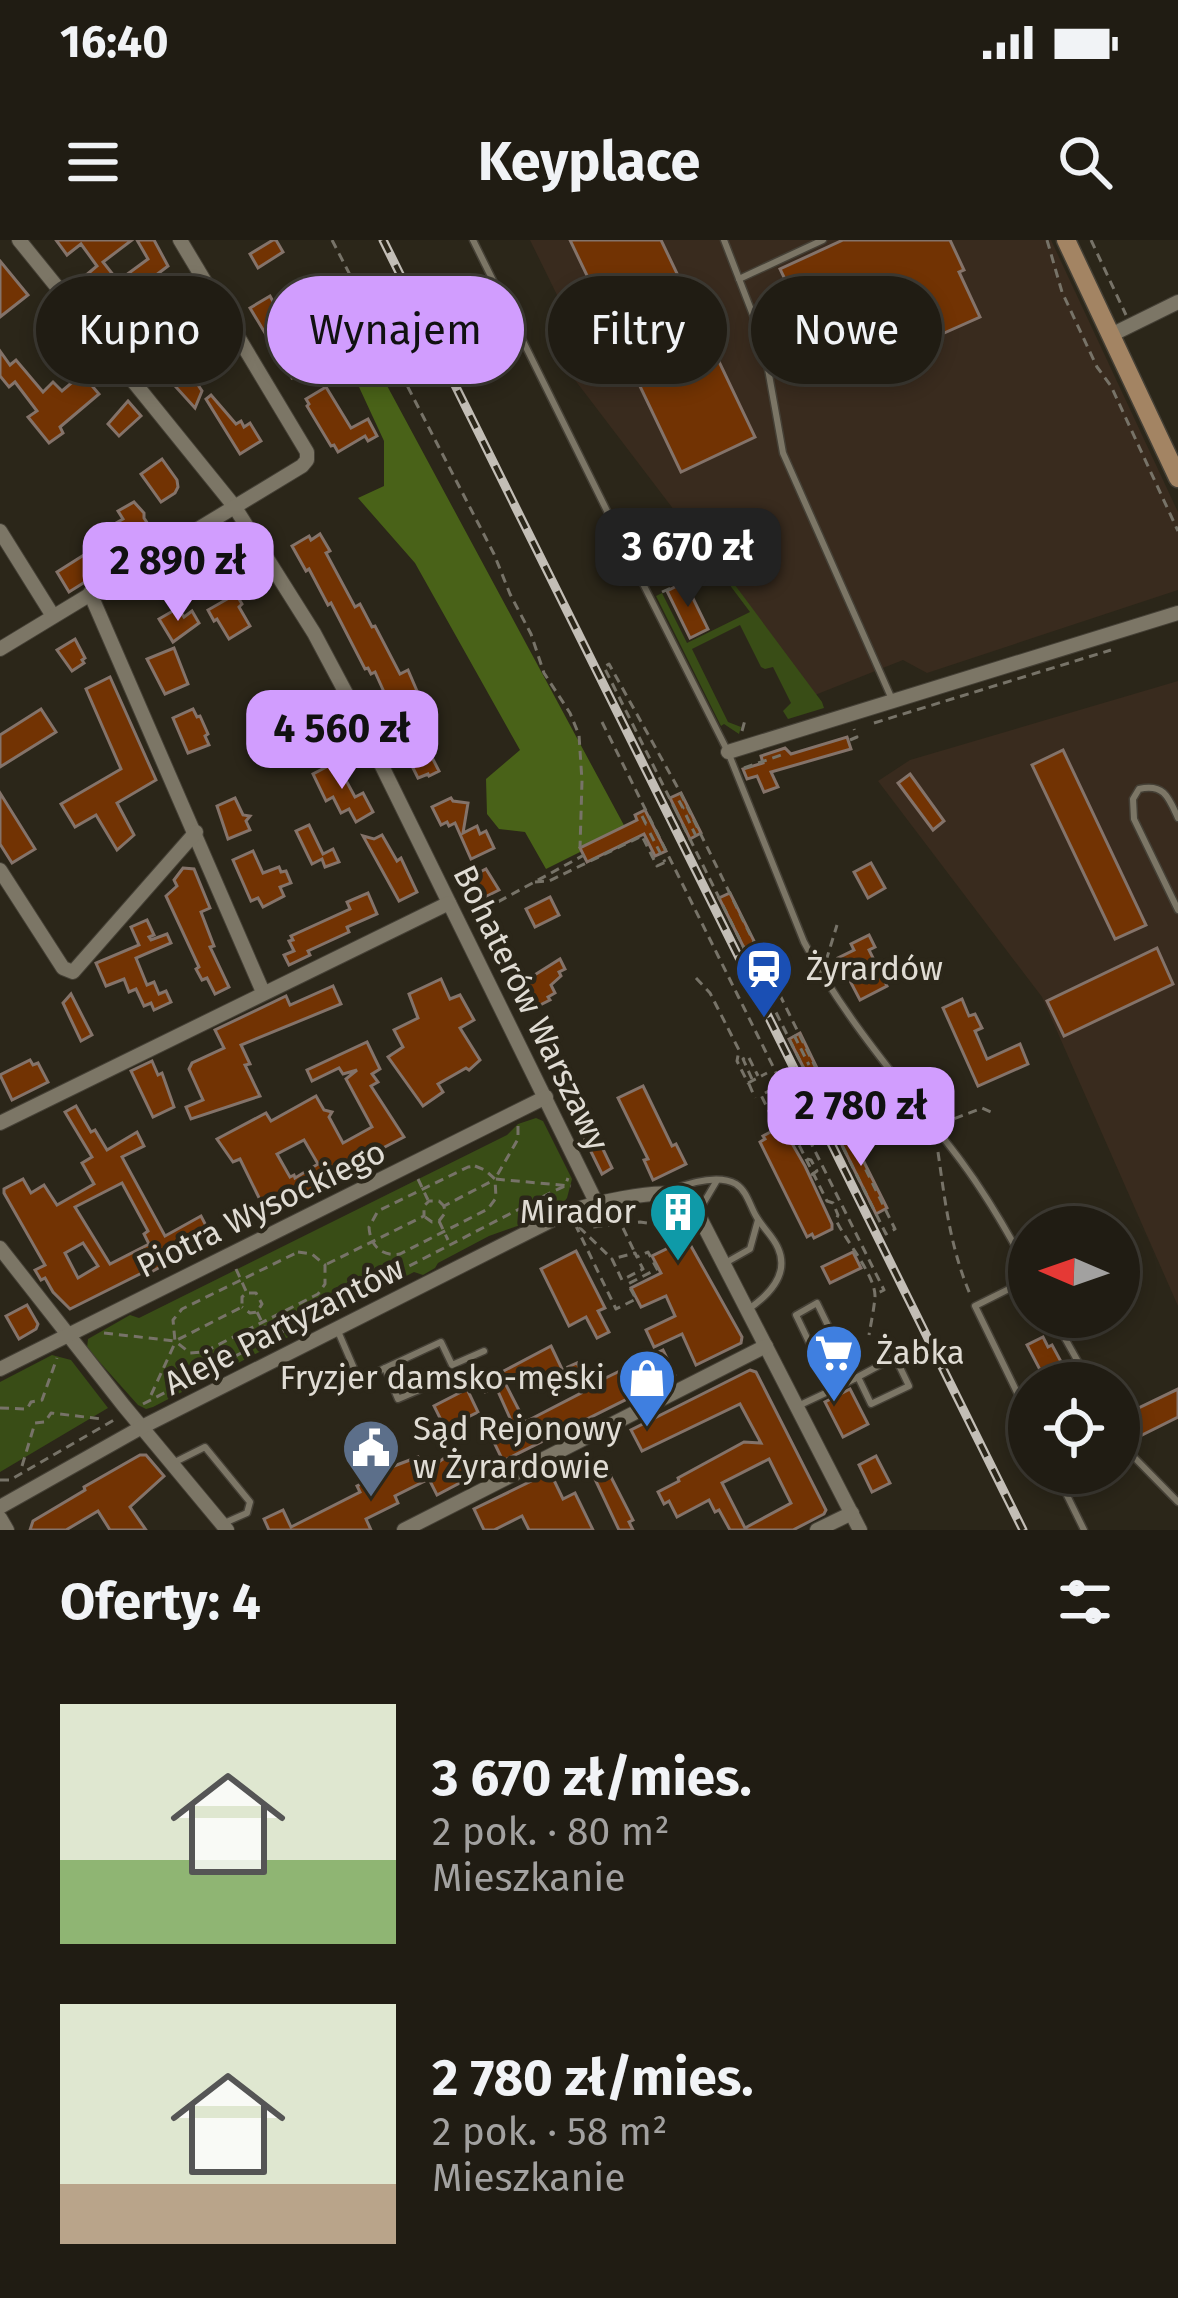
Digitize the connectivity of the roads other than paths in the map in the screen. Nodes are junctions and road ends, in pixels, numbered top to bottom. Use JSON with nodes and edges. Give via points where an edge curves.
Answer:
{"nodes":[{"id":1,"x":19,"y":240,"type":"edge"},
{"id":2,"x":180,"y":240,"type":"edge"},
{"id":3,"x":473,"y":240,"type":"edge"},
{"id":4,"x":724,"y":240,"type":"edge"},
{"id":5,"x":824,"y":240,"type":"edge"},
{"id":6,"x":1066,"y":240,"type":"edge"},
{"id":7,"x":739,"y":279,"type":"junction"},
{"id":8,"x":1178,"y":302,"type":"edge"},
{"id":9,"x":1111,"y":335,"type":"junction"},
{"id":10,"x":1178,"y":476,"type":"edge"},
{"id":11,"x":234,"y":506,"type":"junction"},
{"id":12,"x":610,"y":517,"type":"road end"},
{"id":13,"x":0,"y":531,"type":"edge"},
{"id":14,"x":633,"y":564,"type":"road end"},
{"id":15,"x":651,"y":570,"type":"dead end"},
{"id":16,"x":639,"y":576,"type":"junction"},
{"id":17,"x":90,"y":592,"type":"junction"},
{"id":18,"x":1178,"y":613,"type":"edge"},
{"id":19,"x":53,"y":616,"type":"junction"},
{"id":20,"x":0,"y":649,"type":"edge"},
{"id":21,"x":892,"y":701,"type":"junction"},
{"id":22,"x":728,"y":752,"type":"junction"},
{"id":23,"x":1178,"y":818,"type":"edge"},
{"id":24,"x":196,"y":832,"type":"junction"},
{"id":25,"x":0,"y":869,"type":"edge"},
{"id":26,"x":449,"y":903,"type":"junction"},
{"id":27,"x":1178,"y":910,"type":"edge"},
{"id":28,"x":263,"y":992,"type":"junction"},
{"id":29,"x":546,"y":1097,"type":"junction"},
{"id":30,"x":0,"y":1123,"type":"edge"},
{"id":31,"x":716,"y":1182,"type":"junction"},
{"id":32,"x":662,"y":1194,"type":"junction"},
{"id":33,"x":597,"y":1204,"type":"junction"},
{"id":34,"x":698,"y":1214,"type":"junction"},
{"id":35,"x":758,"y":1220,"type":"junction"},
{"id":36,"x":1008,"y":1234,"type":"edge"},
{"id":37,"x":0,"y":1248,"type":"edge"},
{"id":38,"x":724,"y":1264,"type":"junction"},
{"id":39,"x":1008,"y":1287,"type":"edge"},
{"id":40,"x":747,"y":1310,"type":"junction"},
{"id":41,"x":337,"y":1329,"type":"junction"},
{"id":42,"x":67,"y":1335,"type":"junction"},
{"id":43,"x":766,"y":1346,"type":"junction"},
{"id":44,"x":484,"y":1352,"type":"dead end"},
{"id":45,"x":385,"y":1368,"type":"junction"},
{"id":46,"x":0,"y":1369,"type":"edge"},
{"id":47,"x":1008,"y":1374,"type":"edge"},
{"id":48,"x":856,"y":1378,"type":"junction"},
{"id":49,"x":440,"y":1381,"type":"dead end"},
{"id":50,"x":832,"y":1390,"type":"junction"},
{"id":51,"x":797,"y":1406,"type":"junction"},
{"id":52,"x":142,"y":1427,"type":"junction"},
{"id":53,"x":172,"y":1463,"type":"junction"},
{"id":54,"x":1140,"y":1463,"type":"edge"},
{"id":55,"x":1066,"y":1494,"type":"edge"},
{"id":56,"x":1178,"y":1502,"type":"edge"},
{"id":57,"x":0,"y":1508,"type":"edge"},
{"id":58,"x":852,"y":1513,"type":"junction"},
{"id":59,"x":0,"y":1518,"type":"edge"},
{"id":60,"x":225,"y":1527,"type":"edge"},
{"id":61,"x":7,"y":1530,"type":"edge"},
{"id":62,"x":404,"y":1530,"type":"edge"},
{"id":63,"x":817,"y":1530,"type":"edge"},
{"id":64,"x":860,"y":1530,"type":"edge"},
{"id":65,"x":1084,"y":1530,"type":"edge"}],
"edges":[{"from":1,"to":11,"type":"street","name":"Bohaterów Warszawy"},
{"from":2,"to":11,"type":"street","via":[[307,452],[302,466]]},
{"from":3,"to":12,"type":"lane"},
{"from":4,"to":7,"type":"lane"},
{"from":5,"to":7,"type":"lane"},
{"from":6,"to":9,"type":"main road"},
{"from":7,"to":21,"type":"lane","via":[[763,341],[783,453]]},
{"from":8,"to":9,"type":"street"},
{"from":9,"to":10,"type":"main road"},
{"from":11,"to":17,"type":"street"},
{"from":11,"to":26,"type":"street","name":"Bohaterów Warszawy","via":[[314,633]]},
{"from":13,"to":19,"type":"street"},
{"from":14,"to":16,"type":"lane"},
{"from":15,"to":16,"type":"lane"},
{"from":16,"to":22,"type":"lane"},
{"from":17,"to":19,"type":"street"},
{"from":17,"to":24,"type":"street"},
{"from":18,"to":21,"type":"street"},
{"from":19,"to":20,"type":"street"},
{"from":21,"to":22,"type":"street"},
{"from":22,"to":36,"type":"lane","via":[[819,971]]},
{"from":23,"to":27,"type":"lane","via":[[1160,789],[1139,789],[1133,799],[1134,819]]},
{"from":24,"to":25,"type":"street","via":[[73,972]]},
{"from":24,"to":28,"type":"street"},
{"from":26,"to":28,"type":"street"},
{"from":26,"to":29,"type":"street","name":"Bohaterów Warszawy"},
{"from":28,"to":30,"type":"street"},
{"from":29,"to":33,"type":"street","name":"Bohaterów Warszawy"},
{"from":29,"to":42,"type":"street","name":"Piotra Wysockiego","via":[[520,1120]]},
{"from":31,"to":32,"type":"lane","via":[[696,1180]]},
{"from":31,"to":34,"type":"lane"},
{"from":31,"to":35,"type":"lane","via":[[738,1186]]},
{"from":32,"to":33,"type":"street","name":"Aleje Partyzantów"},
{"from":32,"to":34,"type":"street","via":[[682,1197]]},
{"from":33,"to":41,"type":"street","name":"Aleje Partyzantów"},
{"from":34,"to":38,"type":"street"},
{"from":35,"to":38,"type":"lane","via":[[750,1249]]},
{"from":35,"to":40,"type":"lane","via":[[779,1250],[780,1267],[771,1292]]},
{"from":37,"to":42,"type":"street"},
{"from":38,"to":40,"type":"street"},
{"from":39,"to":47,"type":"lane","via":[[975,1306]]},
{"from":40,"to":43,"type":"street"},
{"from":41,"to":45,"type":"lane","via":[[359,1381]]},
{"from":41,"to":52,"type":"street","name":"Aleje Partyzantów"},
{"from":42,"to":46,"type":"street","name":"Piotra Wysockiego"},
{"from":42,"to":52,"type":"street"},
{"from":43,"to":51,"type":"street"},
{"from":43,"to":62,"type":"street"},
{"from":44,"to":45,"type":"lane","via":[[452,1365],[441,1342]]},
{"from":45,"to":49,"type":"lane","via":[[398,1400]]},
{"from":48,"to":48,"type":"lane","via":[[895,1357],[908,1386],[871,1404]]},
{"from":48,"to":50,"type":"lane"},
{"from":48,"to":50,"type":"lane","via":[[817,1304],[796,1315]]},
{"from":50,"to":51,"type":"lane"},
{"from":51,"to":58,"type":"street"},
{"from":52,"to":53,"type":"street"},
{"from":52,"to":57,"type":"street","name":"Aleje Partyzantów"},
{"from":53,"to":60,"type":"street"},
{"from":53,"to":60,"type":"lane","via":[[205,1447],[250,1502]]},
{"from":54,"to":56,"type":"lane"},
{"from":55,"to":65,"type":"lane"},
{"from":58,"to":63,"type":"street"},
{"from":58,"to":64,"type":"street"},
{"from":59,"to":61,"type":"street"}]}
